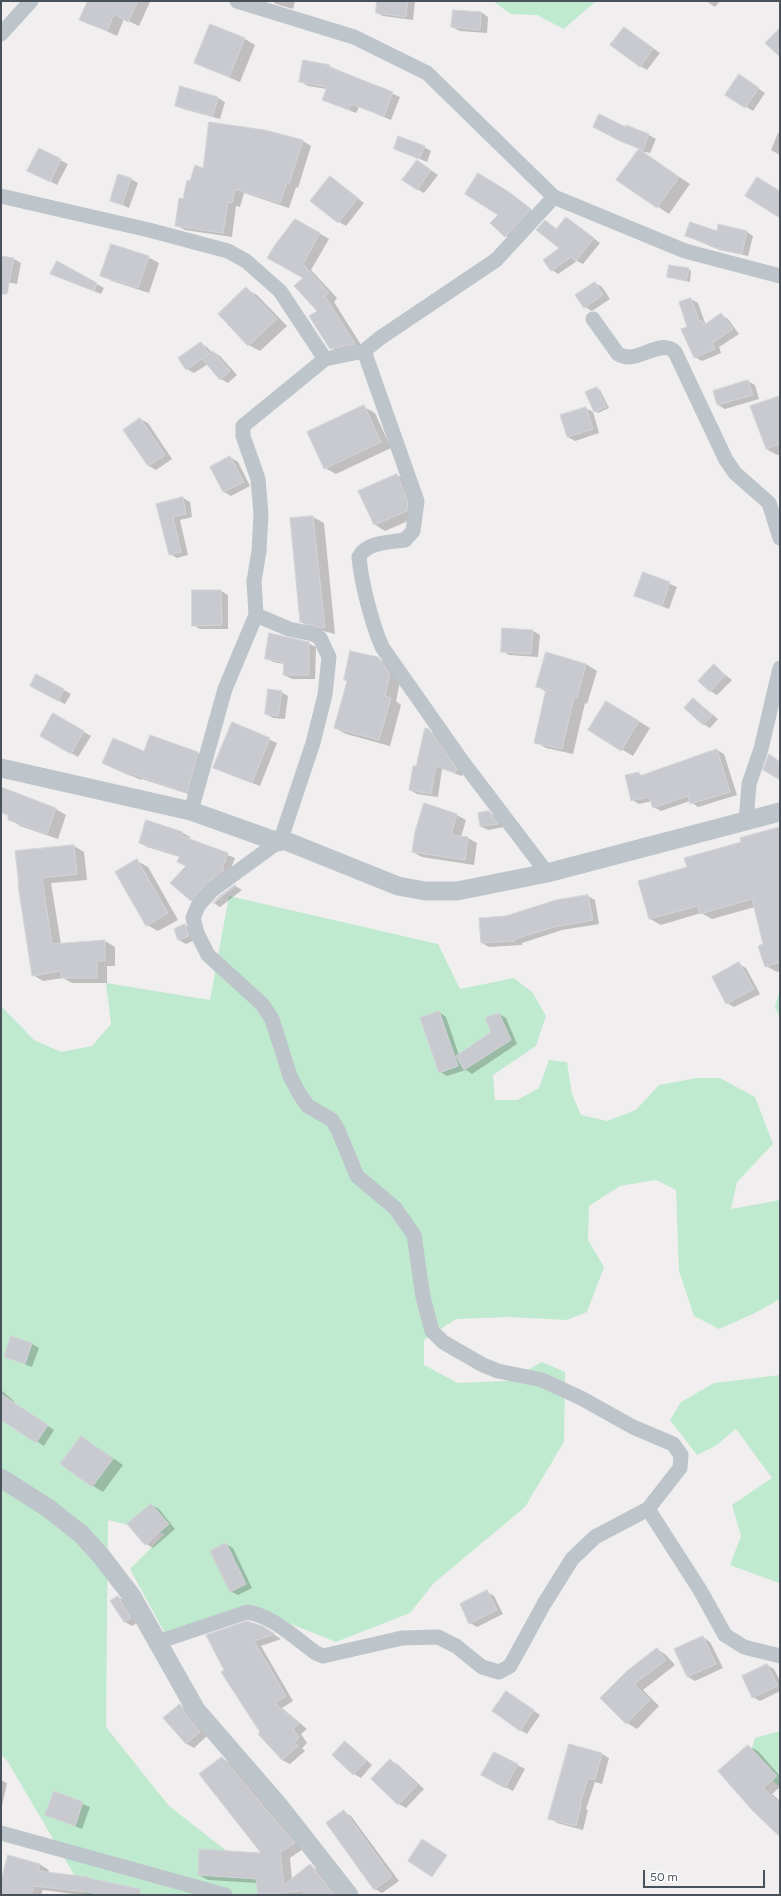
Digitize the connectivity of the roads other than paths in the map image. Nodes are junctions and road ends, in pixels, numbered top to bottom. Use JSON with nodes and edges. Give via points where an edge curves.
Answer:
{"nodes":[{"id":1,"x":31,"y":1,"type":"edge"},
{"id":2,"x":237,"y":1,"type":"edge"},
{"id":3,"x":1,"y":34,"type":"edge"},
{"id":4,"x":1,"y":196,"type":"edge"},
{"id":5,"x":554,"y":197,"type":"junction"},
{"id":6,"x":780,"y":276,"type":"edge"},
{"id":7,"x":593,"y":319,"type":"dead end"},
{"id":8,"x":364,"y":351,"type":"junction"},
{"id":9,"x":325,"y":359,"type":"junction"},
{"id":10,"x":780,"y":538,"type":"edge"},
{"id":11,"x":256,"y":615,"type":"junction"},
{"id":12,"x":780,"y":668,"type":"edge"},
{"id":13,"x":1,"y":768,"type":"edge"},
{"id":14,"x":191,"y":811,"type":"junction"},
{"id":15,"x":780,"y":812,"type":"edge"},
{"id":16,"x":746,"y":822,"type":"junction"},
{"id":17,"x":280,"y":841,"type":"junction"},
{"id":18,"x":547,"y":873,"type":"junction"},
{"id":19,"x":1,"y":1478,"type":"edge"},
{"id":20,"x":648,"y":1509,"type":"junction"},
{"id":21,"x":158,"y":1642,"type":"junction"},
{"id":22,"x":780,"y":1656,"type":"edge"},
{"id":23,"x":1,"y":1833,"type":"edge"},
{"id":24,"x":225,"y":1895,"type":"edge"},
{"id":25,"x":349,"y":1895,"type":"edge"}],
"edges":[{"from":1,"to":3,"type":"street"},
{"from":2,"to":5,"type":"street","via":[[354,38],[427,73]]},
{"from":4,"to":9,"type":"street","via":[[228,251],[246,261],[280,291]]},
{"from":5,"to":6,"type":"street","via":[[685,251]]},
{"from":5,"to":8,"type":"street","via":[[496,260]]},
{"from":7,"to":10,"type":"street","via":[[623,358],[663,347],[671,348],[675,352],[726,460],[735,473],[769,503]]},
{"from":8,"to":9,"type":"street"},
{"from":8,"to":18,"type":"street","via":[[417,501],[413,531],[405,540],[366,548],[359,557],[377,636],[382,647],[462,761]]},
{"from":9,"to":11,"type":"street","via":[[243,426],[243,436],[258,479],[261,514],[254,581]]},
{"from":11,"to":14,"type":"street","via":[[225,689]]},
{"from":11,"to":17,"type":"street","via":[[289,629],[320,638],[329,657],[325,695],[313,743]]},
{"from":12,"to":16,"type":"street","via":[[761,749],[749,784]]},
{"from":13,"to":14,"type":"street"},
{"from":14,"to":17,"type":"street"},
{"from":15,"to":16,"type":"street"},
{"from":16,"to":18,"type":"street"},
{"from":17,"to":18,"type":"street","via":[[398,886],[425,891],[456,891]]},
{"from":17,"to":20,"type":"street","via":[[211,891],[198,906],[193,918],[208,955],[262,1004],[272,1019],[290,1076],[300,1095],[308,1106],[332,1120],[357,1176],[395,1208],[414,1234],[432,1331],[443,1342],[483,1365],[498,1371],[542,1380],[633,1427],[673,1444],[681,1455],[680,1468]]},
{"from":19,"to":21,"type":"street","via":[[48,1508],[81,1534],[131,1595]]},
{"from":20,"to":21,"type":"street","via":[[595,1537],[572,1559],[510,1666],[499,1672],[482,1667],[456,1646],[438,1637],[402,1638],[323,1656],[278,1624],[256,1613],[247,1612]]},
{"from":20,"to":22,"type":"street","via":[[700,1590],[724,1635],[744,1647]]},
{"from":21,"to":25,"type":"street","via":[[196,1710],[280,1807]]},
{"from":23,"to":24,"type":"street"}]}
